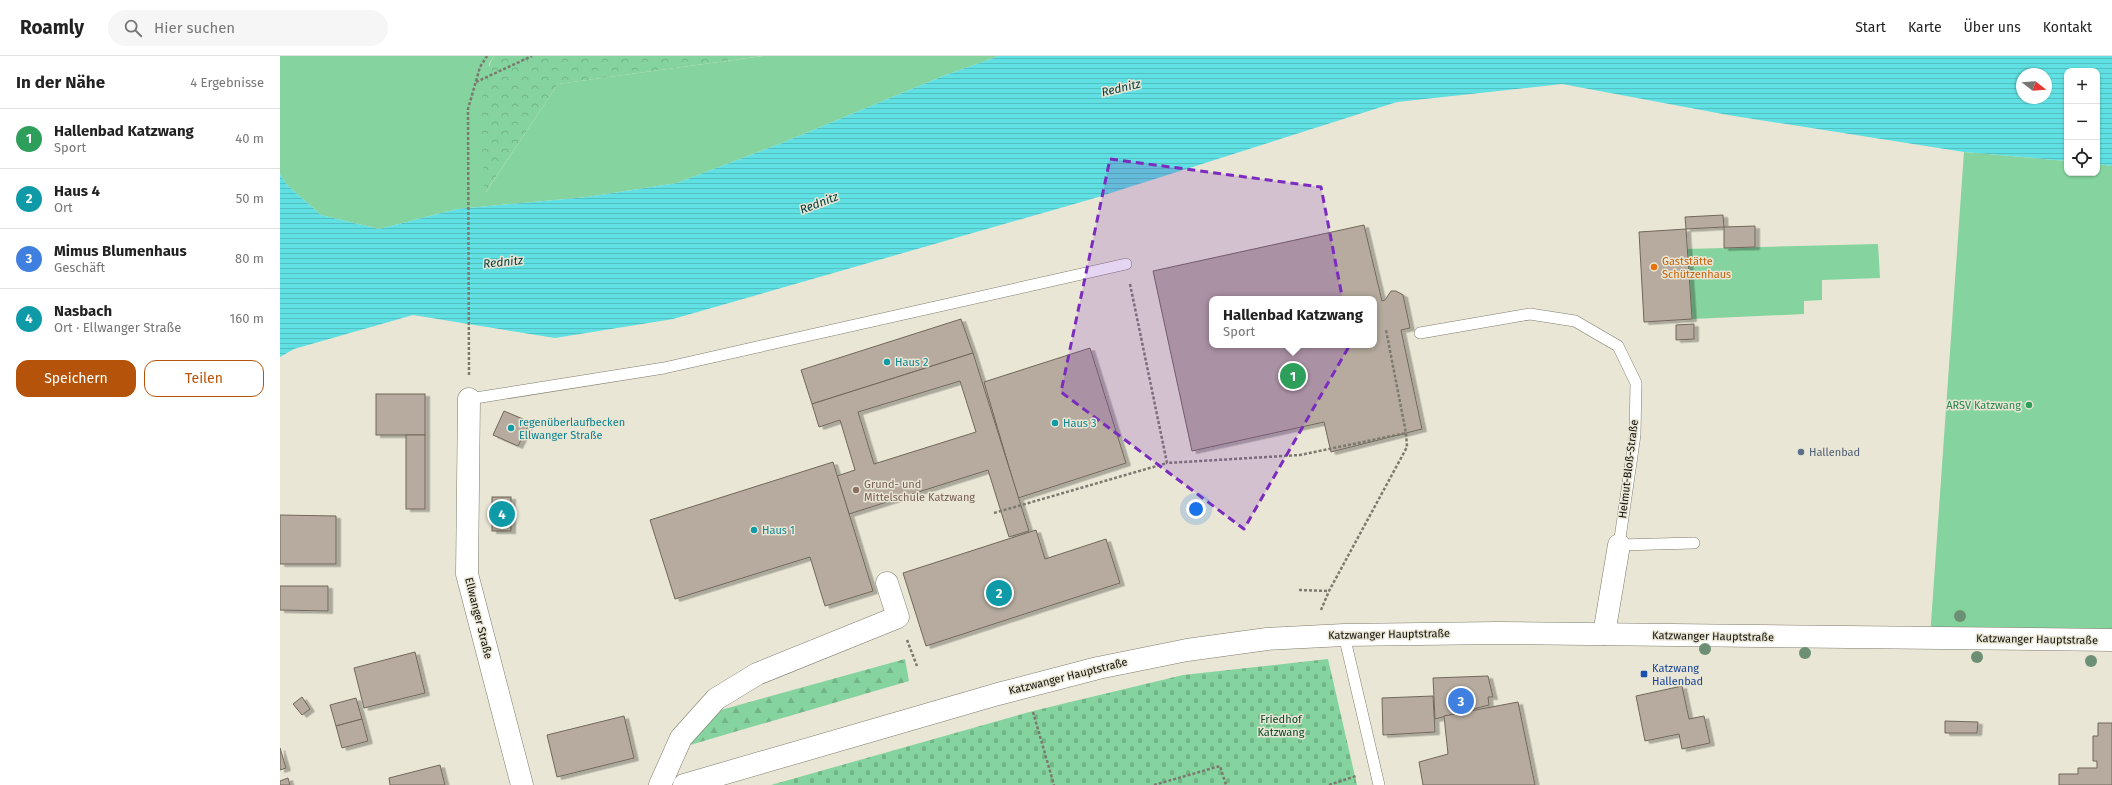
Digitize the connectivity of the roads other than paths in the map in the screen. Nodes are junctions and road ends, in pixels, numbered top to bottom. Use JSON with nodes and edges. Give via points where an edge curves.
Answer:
{"nodes":[{"id":1,"x":1126,"y":264,"type":"road end"},
{"id":2,"x":1420,"y":333,"type":"dead end"},
{"id":3,"x":469,"y":399,"type":"joint"},
{"id":4,"x":1694,"y":543,"type":"dead end"},
{"id":5,"x":1619,"y":545,"type":"junction"},
{"id":6,"x":887,"y":583,"type":"dead end"},
{"id":7,"x":1604,"y":634,"type":"junction"},
{"id":8,"x":1344,"y":635,"type":"junction"},
{"id":9,"x":2112,"y":640,"type":"edge"},
{"id":10,"x":714,"y":781,"type":"edge"},
{"id":11,"x":522,"y":785,"type":"edge"},
{"id":12,"x":660,"y":785,"type":"edge"},
{"id":13,"x":684,"y":785,"type":"edge"},
{"id":14,"x":1379,"y":785,"type":"edge"}],
"edges":[{"from":1,"to":3,"type":"lane","via":[[664,368]]},
{"from":2,"to":5,"type":"lane","name":"Helmut-Bloß-Straße","via":[[1530,314],[1575,321],[1618,346],[1636,384],[1635,435]]},
{"from":3,"to":11,"type":"main road","name":"Ellwanger Straße","via":[[467,574]]},
{"from":4,"to":5,"type":"lane"},
{"from":5,"to":7,"type":"main road","name":"Helmut-Bloß-Straße"},
{"from":6,"to":12,"type":"main road","via":[[898,617],[757,674],[716,699],[682,738]]},
{"from":7,"to":8,"type":"main road","name":"Katzwanger Hauptstraße"},
{"from":7,"to":9,"type":"main road","name":"Katzwanger Hauptstraße"},
{"from":8,"to":10,"type":"main road","name":"Katzwanger Hauptstraße","via":[[1267,639],[1142,658],[1028,686]]},
{"from":8,"to":14,"type":"lane"},
{"from":10,"to":13,"type":"main road","name":"Katzwanger Hauptstraße"}]}
